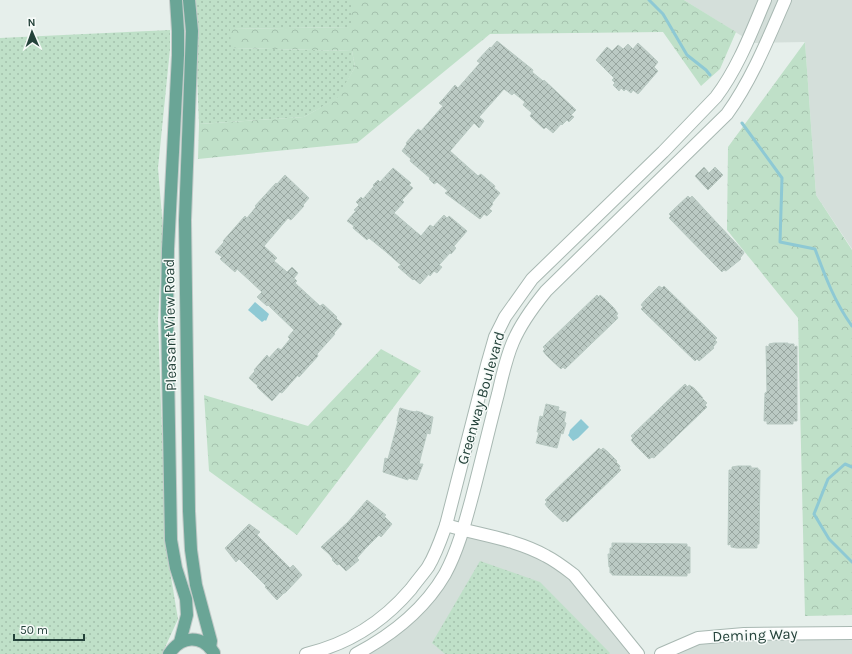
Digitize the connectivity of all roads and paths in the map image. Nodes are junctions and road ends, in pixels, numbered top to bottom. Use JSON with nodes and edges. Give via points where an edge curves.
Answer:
{"nodes":[{"id":1,"x":176,"y":0,"type":"edge"},
{"id":2,"x":189,"y":0,"type":"edge"},
{"id":3,"x":765,"y":0,"type":"edge"},
{"id":4,"x":785,"y":0,"type":"edge"},
{"id":5,"x":446,"y":525,"type":"junction"},
{"id":6,"x":463,"y":530,"type":"junction"},
{"id":7,"x":852,"y":633,"type":"edge"},
{"id":8,"x":180,"y":642,"type":"junction"},
{"id":9,"x":212,"y":651,"type":"edge"},
{"id":10,"x":169,"y":654,"type":"edge"},
{"id":11,"x":306,"y":654,"type":"edge"},
{"id":12,"x":356,"y":654,"type":"edge"},
{"id":13,"x":638,"y":654,"type":"edge"},
{"id":14,"x":661,"y":654,"type":"edge"}],
"edges":[{"from":1,"to":8,"type":"main road","name":"Pleasant View Road","via":[[178,55],[167,311],[171,540],[176,568],[186,599],[187,615]]},
{"from":2,"to":9,"type":"main road","name":"Pleasant View Road","via":[[191,44],[185,220],[189,511],[196,586]]},
{"from":3,"to":5,"type":"street","name":"Greenway Boulevard","via":[[741,56],[716,97],[532,279],[505,317],[495,337],[487,365]]},
{"from":4,"to":6,"type":"street","name":"Greenway Boulevard","via":[[755,67],[727,114],[546,291],[523,322],[504,369]]},
{"from":5,"to":6,"type":"street"},
{"from":5,"to":11,"type":"street","name":"Greenway Boulevard","via":[[427,568],[399,603],[365,631]]},
{"from":6,"to":12,"type":"street","name":"Greenway Boulevard","via":[[444,574],[413,615],[375,644]]},
{"from":6,"to":13,"type":"street","via":[[524,546],[561,565],[574,575]]},
{"from":7,"to":14,"type":"street","name":"Deming Way","via":[[744,634],[698,638]]},
{"from":8,"to":9,"type":"main road","via":[[196,640],[204,643]]},
{"from":8,"to":10,"type":"main road"}]}
